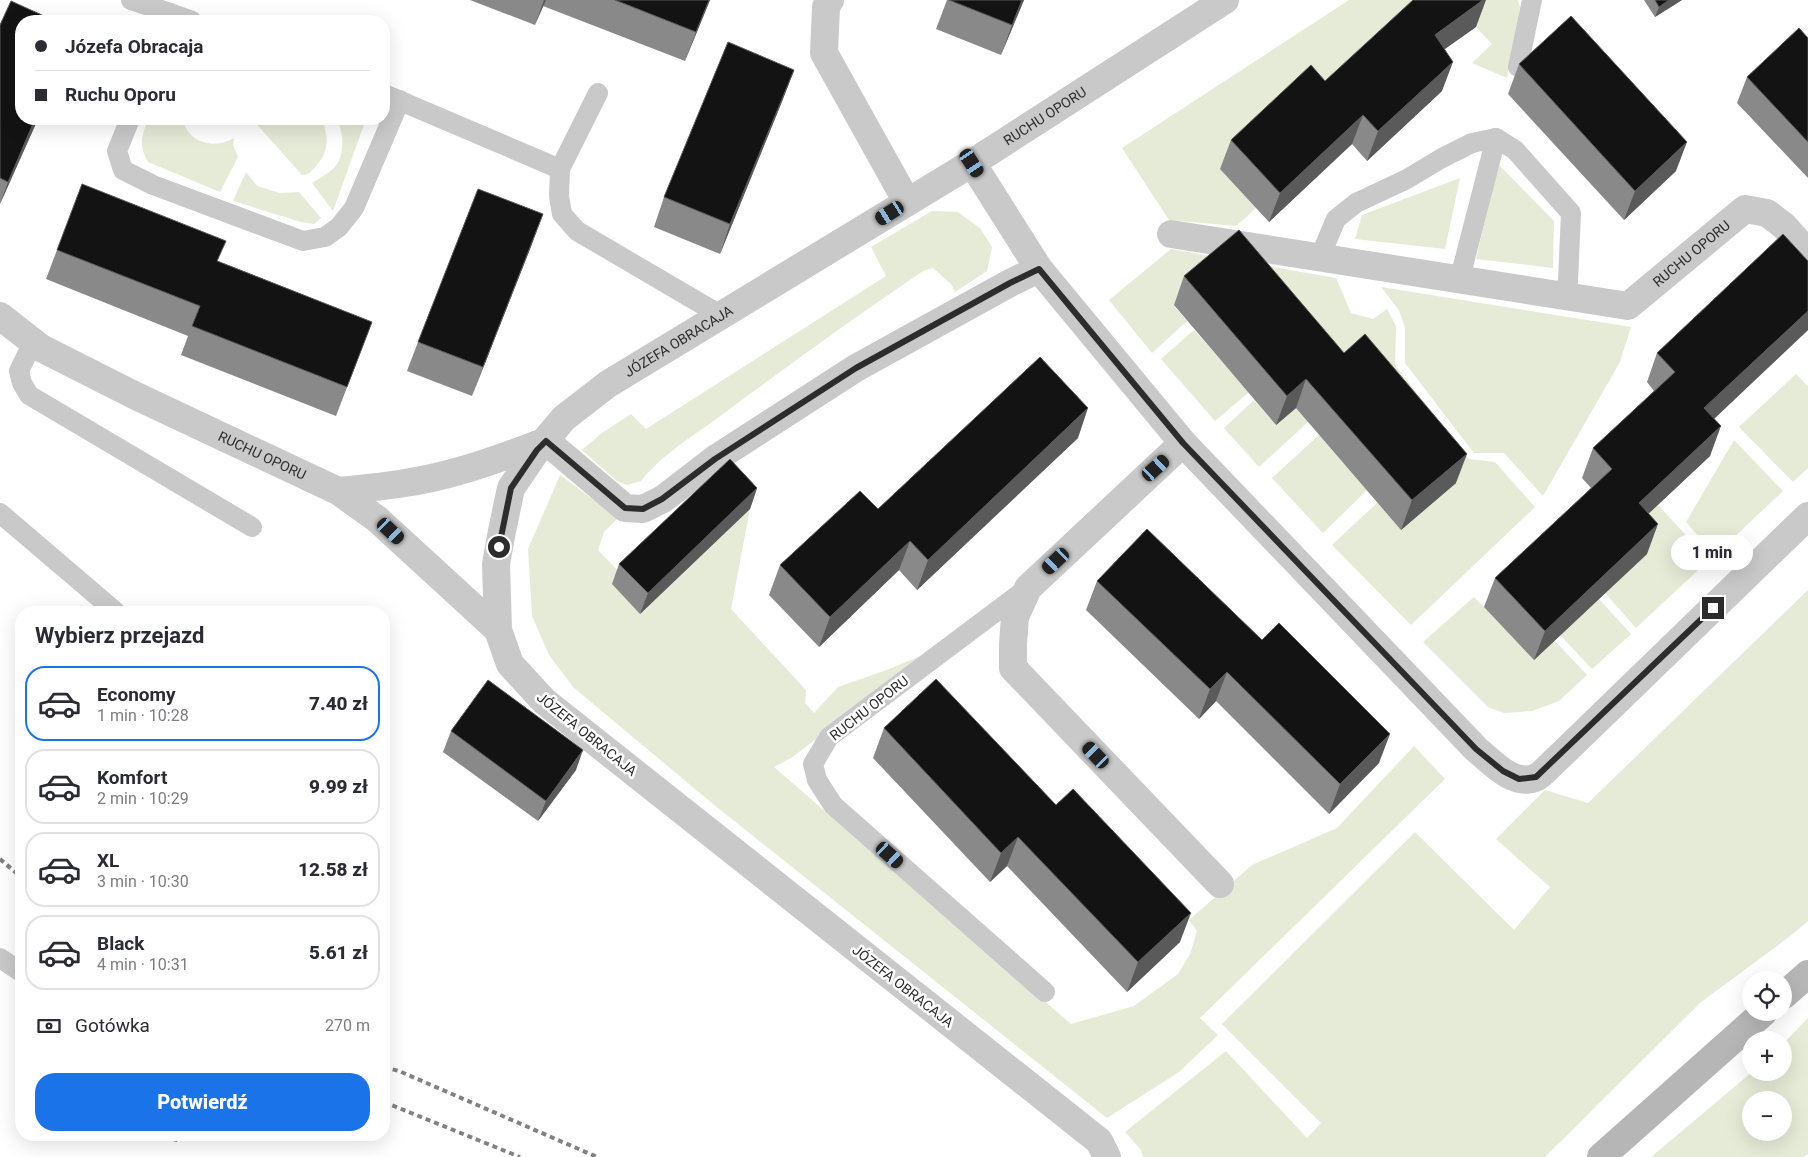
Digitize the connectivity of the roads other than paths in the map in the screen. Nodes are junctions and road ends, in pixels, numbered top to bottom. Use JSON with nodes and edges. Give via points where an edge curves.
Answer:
{"nodes":[{"id":1,"x":131,"y":0,"type":"edge"},
{"id":2,"x":830,"y":0,"type":"edge"},
{"id":3,"x":1225,"y":0,"type":"edge"},
{"id":4,"x":1532,"y":0,"type":"edge"},
{"id":5,"x":165,"y":15,"type":"edge"},
{"id":6,"x":1518,"y":67,"type":"dead end"},
{"id":7,"x":598,"y":92,"type":"dead end"},
{"id":8,"x":392,"y":97,"type":"edge"},
{"id":9,"x":128,"y":125,"type":"edge"},
{"id":10,"x":382,"y":125,"type":"edge"},
{"id":11,"x":1496,"y":138,"type":"junction"},
{"id":12,"x":972,"y":163,"type":"junction"},
{"id":13,"x":560,"y":169,"type":"junction"},
{"id":14,"x":906,"y":202,"type":"junction"},
{"id":15,"x":1171,"y":234,"type":"dead end"},
{"id":16,"x":1808,"y":253,"type":"edge"},
{"id":17,"x":1323,"y":258,"type":"junction"},
{"id":18,"x":1039,"y":269,"type":"junction"},
{"id":19,"x":1461,"y":280,"type":"junction"},
{"id":20,"x":1563,"y":296,"type":"junction"},
{"id":21,"x":0,"y":316,"type":"edge"},
{"id":22,"x":722,"y":316,"type":"junction"},
{"id":23,"x":33,"y":342,"type":"junction"},
{"id":24,"x":546,"y":441,"type":"junction"},
{"id":25,"x":1183,"y":443,"type":"junction"},
{"id":26,"x":338,"y":491,"type":"junction"},
{"id":27,"x":0,"y":513,"type":"edge"},
{"id":28,"x":1808,"y":516,"type":"edge"},
{"id":29,"x":252,"y":527,"type":"dead end"},
{"id":30,"x":1028,"y":588,"type":"junction"},
{"id":31,"x":109,"y":606,"type":"edge"},
{"id":32,"x":498,"y":630,"type":"junction"},
{"id":33,"x":1220,"y":884,"type":"dead end"},
{"id":34,"x":0,"y":958,"type":"edge"},
{"id":35,"x":15,"y":968,"type":"edge"},
{"id":36,"x":1808,"y":974,"type":"edge"},
{"id":37,"x":1792,"y":988,"type":"edge"},
{"id":38,"x":1045,"y":992,"type":"dead end"},
{"id":39,"x":1754,"y":1021,"type":"edge"},
{"id":40,"x":1107,"y":1157,"type":"edge"},
{"id":41,"x":1601,"y":1157,"type":"edge"}],
"edges":[{"from":1,"to":5,"type":"lane"},
{"from":2,"to":14,"type":"street","via":[[826,7],[824,53]]},
{"from":3,"to":12,"type":"street","name":"RUCHU OPORU"},
{"from":4,"to":6,"type":"lane"},
{"from":7,"to":13,"type":"lane"},
{"from":8,"to":13,"type":"lane"},
{"from":9,"to":10,"type":"lane","via":[[117,151],[123,170],[153,185],[303,241],[324,237],[339,227],[354,208]]},
{"from":11,"to":17,"type":"lane","via":[[1472,143],[1356,203],[1336,219]]},
{"from":11,"to":19,"type":"lane"},
{"from":11,"to":20,"type":"lane","via":[[1515,150],[1571,213],[1568,281]]},
{"from":12,"to":14,"type":"street","name":"JÓZEFA OBRACAJA"},
{"from":12,"to":18,"type":"street"},
{"from":13,"to":22,"type":"lane","via":[[562,214],[577,231]]},
{"from":14,"to":22,"type":"street","name":"JÓZEFA OBRACAJA"},
{"from":15,"to":17,"type":"street","name":"RUCHU OPORU"},
{"from":16,"to":20,"type":"street","name":"RUCHU OPORU","via":[[1784,226],[1767,214],[1745,209],[1628,306]]},
{"from":17,"to":19,"type":"street","name":"RUCHU OPORU"},
{"from":18,"to":24,"type":"street","via":[[856,368],[643,509],[625,508]]},
{"from":18,"to":25,"type":"street"},
{"from":19,"to":20,"type":"street","name":"RUCHU OPORU"},
{"from":21,"to":23,"type":"street","name":"RUCHU OPORU"},
{"from":22,"to":24,"type":"street","name":"JÓZEFA OBRACAJA","via":[[608,384],[564,418]]},
{"from":23,"to":26,"type":"street","name":"RUCHU OPORU","via":[[136,396]]},
{"from":23,"to":29,"type":"lane","via":[[18,371],[29,395]]},
{"from":24,"to":26,"type":"street","via":[[458,472],[401,484]]},
{"from":24,"to":32,"type":"street","name":"JÓZEFA OBRACAJA","via":[[511,488],[496,564]]},
{"from":25,"to":28,"type":"street","via":[[1476,749],[1503,771],[1519,779],[1536,777],[1557,759]]},
{"from":25,"to":30,"type":"street","name":"RUCHU OPORU"},
{"from":26,"to":32,"type":"street","name":"RUCHU OPORU","via":[[377,519]]},
{"from":27,"to":31,"type":"lane"},
{"from":30,"to":33,"type":"street","name":"RUCHU OPORU","via":[[1015,617],[1013,668]]},
{"from":30,"to":38,"type":"lane","name":"RUCHU OPORU","via":[[828,737],[813,764],[817,780],[833,805]]},
{"from":32,"to":40,"type":"street","name":"JÓZEFA OBRACAJA","via":[[510,664],[544,701],[1098,1141]]},
{"from":34,"to":35,"type":"lane"},
{"from":36,"to":37,"type":"main road"},
{"from":39,"to":41,"type":"main road"}]}
